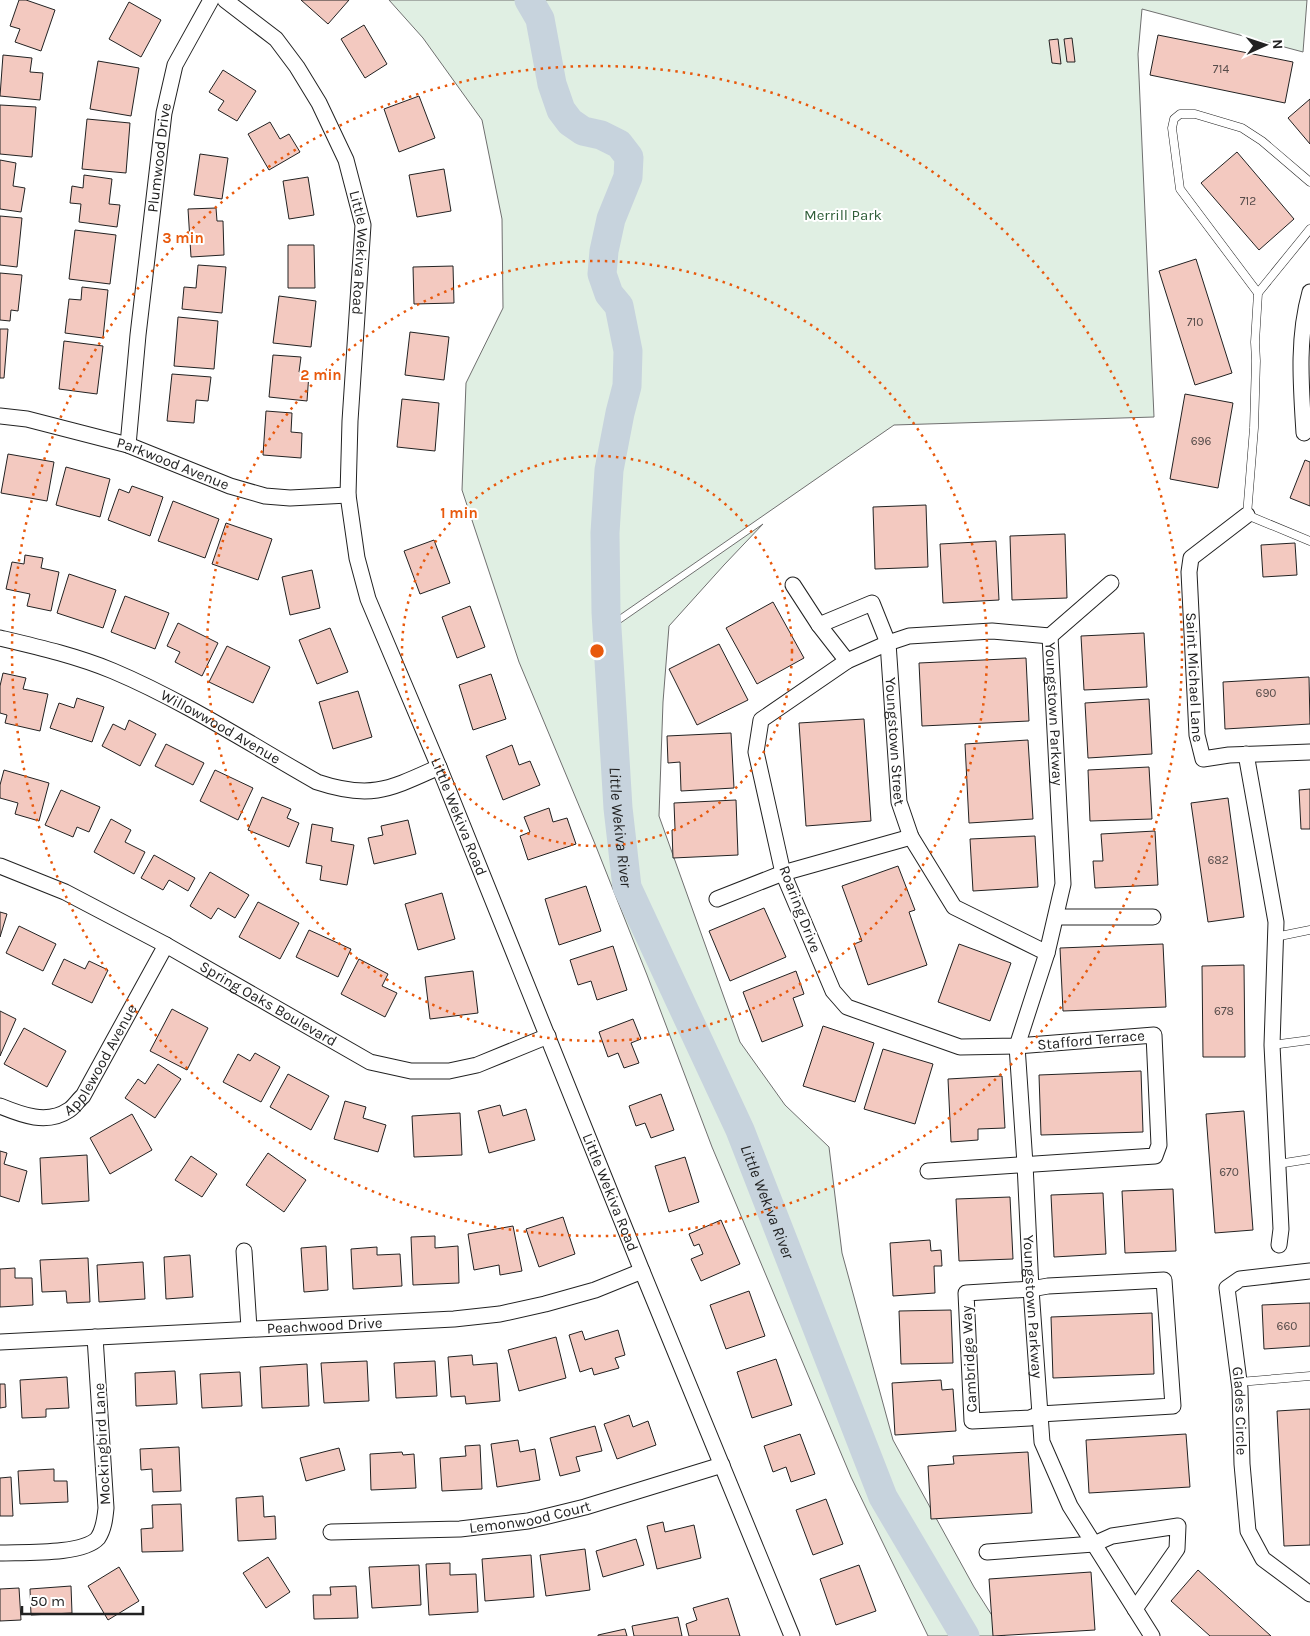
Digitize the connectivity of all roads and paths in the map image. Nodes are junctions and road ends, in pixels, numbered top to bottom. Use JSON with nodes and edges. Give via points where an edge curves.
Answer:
{"nodes":[{"id":1,"x":211,"y":0,"type":"edge"},
{"id":2,"x":225,"y":0,"type":"edge"},
{"id":3,"x":1310,"y":182,"type":"edge"},
{"id":4,"x":1310,"y":229,"type":"edge"},
{"id":5,"x":1310,"y":292,"type":"edge"},
{"id":6,"x":1258,"y":293,"type":"junction"},
{"id":7,"x":1306,"y":343,"type":"edge"},
{"id":8,"x":0,"y":416,"type":"edge"},
{"id":9,"x":1304,"y":433,"type":"dead end"},
{"id":10,"x":128,"y":445,"type":"junction"},
{"id":11,"x":348,"y":495,"type":"junction"},
{"id":12,"x":1247,"y":516,"type":"junction"},
{"id":13,"x":1310,"y":541,"type":"edge"},
{"id":14,"x":1111,"y":583,"type":"dead end"},
{"id":15,"x":793,"y":585,"type":"dead end"},
{"id":16,"x":819,"y":625,"type":"junction"},
{"id":17,"x":1050,"y":636,"type":"junction"},
{"id":18,"x":0,"y":638,"type":"edge"},
{"id":19,"x":888,"y":643,"type":"junction"},
{"id":20,"x":847,"y":661,"type":"junction"},
{"id":21,"x":1310,"y":752,"type":"edge"},
{"id":22,"x":1246,"y":754,"type":"junction"},
{"id":23,"x":439,"y":767,"type":"junction"},
{"id":24,"x":911,"y":836,"type":"junction"},
{"id":25,"x":0,"y":866,"type":"edge"},
{"id":26,"x":783,"y":873,"type":"junction"},
{"id":27,"x":718,"y":899,"type":"dead end"},
{"id":28,"x":1056,"y":917,"type":"junction"},
{"id":29,"x":1153,"y":917,"type":"dead end"},
{"id":30,"x":1310,"y":930,"type":"edge"},
{"id":31,"x":1276,"y":937,"type":"junction"},
{"id":32,"x":166,"y":945,"type":"junction"},
{"id":33,"x":1047,"y":953,"type":"junction"},
{"id":34,"x":548,"y":1036,"type":"junction"},
{"id":35,"x":1310,"y":1040,"type":"edge"},
{"id":36,"x":1272,"y":1045,"type":"junction"},
{"id":37,"x":1017,"y":1046,"type":"junction"},
{"id":38,"x":0,"y":1106,"type":"edge"},
{"id":39,"x":1310,"y":1159,"type":"edge"},
{"id":40,"x":1026,"y":1164,"type":"junction"},
{"id":41,"x":1278,"y":1164,"type":"junction"},
{"id":42,"x":928,"y":1171,"type":"dead end"},
{"id":43,"x":1279,"y":1245,"type":"dead end"},
{"id":44,"x":244,"y":1251,"type":"dead end"},
{"id":45,"x":642,"y":1271,"type":"junction"},
{"id":46,"x":1310,"y":1271,"type":"edge"},
{"id":47,"x":1031,"y":1289,"type":"junction"},
{"id":48,"x":249,"y":1328,"type":"junction"},
{"id":49,"x":96,"y":1337,"type":"junction"},
{"id":50,"x":0,"y":1342,"type":"edge"},
{"id":51,"x":1310,"y":1376,"type":"edge"},
{"id":52,"x":1239,"y":1382,"type":"junction"},
{"id":53,"x":1040,"y":1414,"type":"junction"},
{"id":54,"x":722,"y":1465,"type":"junction"},
{"id":55,"x":331,"y":1532,"type":"dead end"},
{"id":56,"x":1094,"y":1544,"type":"junction"},
{"id":57,"x":987,"y":1552,"type":"dead end"},
{"id":58,"x":0,"y":1553,"type":"edge"},
{"id":59,"x":1310,"y":1594,"type":"edge"},
{"id":60,"x":1135,"y":1609,"type":"junction"},
{"id":61,"x":792,"y":1636,"type":"edge"},
{"id":62,"x":1152,"y":1636,"type":"edge"}],
"edges":[{"from":1,"to":10,"type":"street","name":"Plumwood Drive","via":[[175,65],[164,113]]},
{"from":2,"to":11,"type":"street","name":"Little Wekiva Road","via":[[276,39],[297,67],[319,103],[346,160],[363,225]]},
{"from":3,"to":6,"type":"lane","via":[[1242,128],[1195,114],[1180,114],[1174,119],[1172,128],[1180,189]]},
{"from":4,"to":6,"type":"lane"},
{"from":5,"to":7,"type":"street","via":[[1305,310]]},
{"from":6,"to":12,"type":"lane","via":[[1254,428]]},
{"from":7,"to":9,"type":"street","via":[[1300,360]]},
{"from":8,"to":10,"type":"street","name":"Parkwood Avenue"},
{"from":10,"to":11,"type":"street","name":"Parkwood Avenue","via":[[230,486],[266,496]]},
{"from":11,"to":23,"type":"street","name":"Little Wekiva Road","via":[[357,558],[368,599]]},
{"from":12,"to":13,"type":"lane"},
{"from":12,"to":22,"type":"street","name":"Saint Michael Lane","via":[[1191,558],[1189,572],[1197,735],[1203,759]]},
{"from":14,"to":17,"type":"street"},
{"from":15,"to":16,"type":"street"},
{"from":16,"to":19,"type":"street","name":"Youngstown Street","via":[[872,603]]},
{"from":16,"to":20,"type":"street"},
{"from":17,"to":19,"type":"street","name":"Youngstown Parkway","via":[[992,631],[909,636]]},
{"from":17,"to":28,"type":"street","name":"Youngstown Parkway","via":[[1063,884]]},
{"from":18,"to":23,"type":"street","name":"Willowwood Avenue","via":[[112,671],[179,704],[318,782],[341,790],[367,792],[394,787]]},
{"from":19,"to":20,"type":"street","name":"Roaring Drive"},
{"from":19,"to":24,"type":"street","name":"Youngstown Street","via":[[899,802]]},
{"from":20,"to":26,"type":"street","name":"Roaring Drive","via":[[761,720],[756,752]]},
{"from":21,"to":22,"type":"street","name":"Saint Michael Lane"},
{"from":22,"to":31,"type":"street"},
{"from":23,"to":34,"type":"street","name":"Little Wekiva Road"},
{"from":24,"to":26,"type":"street"},
{"from":24,"to":33,"type":"street","via":[[954,906]]},
{"from":25,"to":32,"type":"street","name":"Spring Oaks Boulevard","via":[[65,892]]},
{"from":26,"to":27,"type":"street"},
{"from":26,"to":37,"type":"street","name":"Roaring Drive","via":[[833,991],[848,1007],[960,1047]]},
{"from":28,"to":29,"type":"street"},
{"from":28,"to":33,"type":"street","name":"Youngstown Parkway"},
{"from":30,"to":31,"type":"lane"},
{"from":31,"to":36,"type":"street"},
{"from":32,"to":34,"type":"street","name":"Spring Oaks Boulevard","via":[[370,1062],[411,1071],[449,1071],[477,1065]]},
{"from":32,"to":38,"type":"street","name":"Applewood Avenue","via":[[83,1096],[69,1110],[51,1118],[25,1116]]},
{"from":33,"to":37,"type":"street","name":"Youngstown Parkway"},
{"from":34,"to":45,"type":"street","name":"Little Wekiva Road"},
{"from":35,"to":36,"type":"lane"},
{"from":36,"to":41,"type":"street"},
{"from":37,"to":40,"type":"street","name":"Youngstown Parkway"},
{"from":37,"to":40,"type":"street","name":"Stafford Terrace","via":[[1154,1035],[1159,1145],[1155,1156]]},
{"from":39,"to":41,"type":"lane"},
{"from":40,"to":42,"type":"street"},
{"from":40,"to":47,"type":"street","name":"Youngstown Parkway"},
{"from":41,"to":43,"type":"street"},
{"from":44,"to":48,"type":"street"},
{"from":45,"to":48,"type":"street","name":"Peachwood Drive","via":[[595,1290],[500,1314]]},
{"from":45,"to":54,"type":"street","name":"Little Wekiva Road"},
{"from":46,"to":52,"type":"street","name":"Glades Circle","via":[[1240,1279],[1227,1288]]},
{"from":47,"to":53,"type":"street","name":"Youngstown Parkway"},
{"from":47,"to":53,"type":"street","name":"Cambridge Way","via":[[966,1293],[972,1421],[1030,1418]]},
{"from":47,"to":53,"type":"street","via":[[1164,1280],[1173,1396],[1173,1406]]},
{"from":48,"to":49,"type":"street","name":"Peachwood Drive"},
{"from":49,"to":50,"type":"street","name":"Peachwood Drive"},
{"from":49,"to":58,"type":"street","name":"Mockingbird Lane","via":[[106,1508],[104,1526],[98,1538],[74,1550]]},
{"from":51,"to":52,"type":"lane"},
{"from":52,"to":59,"type":"street","name":"Glades Circle","via":[[1248,1531],[1263,1560]]},
{"from":53,"to":56,"type":"street","name":"Youngstown Parkway","via":[[1042,1442],[1070,1506]]},
{"from":54,"to":55,"type":"street","name":"Lemonwood Court","via":[[528,1521],[460,1529]]},
{"from":54,"to":61,"type":"street","name":"Little Wekiva Road"},
{"from":56,"to":57,"type":"street"},
{"from":56,"to":60,"type":"street","name":"Youngstown Parkway"},
{"from":56,"to":60,"type":"street","via":[[1112,1536],[1178,1526],[1177,1549]]},
{"from":60,"to":62,"type":"street","name":"Youngstown Parkway"}]}
